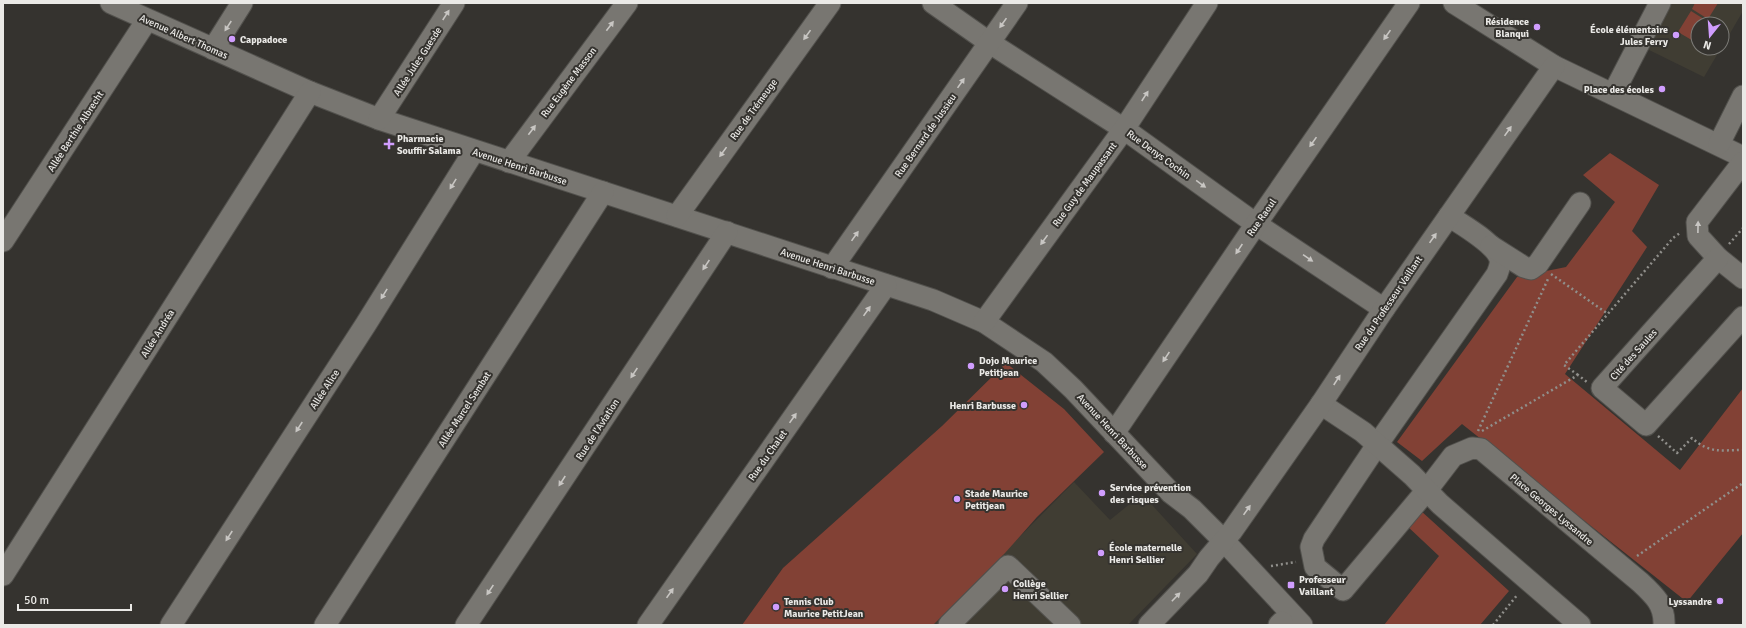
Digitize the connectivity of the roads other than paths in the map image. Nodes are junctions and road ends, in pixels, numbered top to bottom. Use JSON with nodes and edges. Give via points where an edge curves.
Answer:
{"nodes":[{"id":1,"x":111,"y":3,"type":"edge"},
{"id":2,"x":242,"y":3,"type":"edge"},
{"id":3,"x":454,"y":3,"type":"edge"},
{"id":4,"x":627,"y":3,"type":"edge"},
{"id":5,"x":830,"y":3,"type":"edge"},
{"id":6,"x":933,"y":3,"type":"edge"},
{"id":7,"x":1017,"y":3,"type":"edge"},
{"id":8,"x":1207,"y":3,"type":"edge"},
{"id":9,"x":1409,"y":3,"type":"edge"},
{"id":10,"x":1454,"y":3,"type":"edge"},
{"id":11,"x":1660,"y":3,"type":"edge"},
{"id":12,"x":147,"y":20,"type":"junction"},
{"id":13,"x":990,"y":43,"type":"junction"},
{"id":14,"x":213,"y":49,"type":"junction"},
{"id":15,"x":1554,"y":66,"type":"junction"},
{"id":16,"x":310,"y":92,"type":"junction"},
{"id":17,"x":1613,"y":94,"type":"junction"},
{"id":18,"x":1743,"y":96,"type":"edge"},
{"id":19,"x":380,"y":118,"type":"junction"},
{"id":20,"x":1124,"y":129,"type":"junction"},
{"id":21,"x":1719,"y":144,"type":"junction"},
{"id":22,"x":474,"y":151,"type":"junction"},
{"id":23,"x":1743,"y":157,"type":"edge"},
{"id":24,"x":509,"y":162,"type":"junction"},
{"id":25,"x":1743,"y":162,"type":"edge"},
{"id":26,"x":602,"y":192,"type":"junction"},
{"id":27,"x":1580,"y":203,"type":"dead end"},
{"id":28,"x":677,"y":216,"type":"junction"},
{"id":29,"x":1449,"y":216,"type":"junction"},
{"id":30,"x":1256,"y":224,"type":"junction"},
{"id":31,"x":727,"y":232,"type":"junction"},
{"id":32,"x":3,"y":241,"type":"edge"},
{"id":33,"x":1491,"y":246,"type":"junction"},
{"id":34,"x":1718,"y":258,"type":"junction"},
{"id":35,"x":832,"y":268,"type":"junction"},
{"id":36,"x":1743,"y":278,"type":"edge"},
{"id":37,"x":886,"y":285,"type":"junction"},
{"id":38,"x":1384,"y":309,"type":"junction"},
{"id":39,"x":1743,"y":317,"type":"edge"},
{"id":40,"x":984,"y":322,"type":"junction"},
{"id":41,"x":1321,"y":404,"type":"junction"},
{"id":42,"x":1114,"y":433,"type":"junction"},
{"id":43,"x":1377,"y":445,"type":"junction"},
{"id":44,"x":1427,"y":490,"type":"junction"},
{"id":45,"x":1219,"y":546,"type":"junction"},
{"id":46,"x":3,"y":575,"type":"edge"},
{"id":47,"x":1569,"y":622,"type":"edge"},
{"id":48,"x":1282,"y":624,"type":"edge"},
{"id":49,"x":171,"y":625,"type":"edge"},
{"id":50,"x":325,"y":625,"type":"edge"},
{"id":51,"x":466,"y":625,"type":"edge"},
{"id":52,"x":648,"y":625,"type":"edge"},
{"id":53,"x":949,"y":625,"type":"edge"},
{"id":54,"x":1070,"y":625,"type":"edge"},
{"id":55,"x":1149,"y":625,"type":"edge"},
{"id":56,"x":1302,"y":625,"type":"edge"},
{"id":57,"x":1664,"y":625,"type":"edge"}],
"edges":[{"from":1,"to":12,"type":"street","name":"Avenue Albert Thomas"},
{"from":2,"to":14,"type":"street","one_way":true},
{"from":19,"to":3,"type":"street","name":"Allée Jules Guesde","one_way":true},
{"from":24,"to":4,"type":"street","name":"Rue Eugène Masson","one_way":true},
{"from":5,"to":28,"type":"street","name":"Rue de Trémeuge","one_way":true},
{"from":6,"to":13,"type":"street","name":"Rue Denys Cochin"},
{"from":7,"to":13,"type":"street","name":"Rue Bernard de Jussieu","one_way":true},
{"from":20,"to":8,"type":"street","name":"Rue Guy de Maupassant","one_way":true},
{"from":9,"to":30,"type":"street","name":"Rue Raoul","one_way":true},
{"from":10,"to":15,"type":"street"},
{"from":11,"to":17,"type":"street"},
{"from":12,"to":14,"type":"street","name":"Avenue Albert Thomas"},
{"from":12,"to":32,"type":"street","name":"Allée Berthie Albrecht"},
{"from":13,"to":20,"type":"street","name":"Rue Denys Cochin"},
{"from":35,"to":13,"type":"street","name":"Rue Bernard de Jussieu","one_way":true},
{"from":14,"to":16,"type":"street","name":"Avenue Albert Thomas"},
{"from":15,"to":17,"type":"street"},
{"from":29,"to":15,"type":"street","name":"Rue du Professeur Vaillant","one_way":true},
{"from":16,"to":19,"type":"street","name":"Avenue Henri Barbusse"},
{"from":16,"to":46,"type":"street","name":"Allée Andréa"},
{"from":17,"to":21,"type":"street"},
{"from":18,"to":21,"type":"street"},
{"from":19,"to":22,"type":"street","name":"Avenue Henri Barbusse"},
{"from":20,"to":30,"type":"street","name":"Rue Denys Cochin","one_way":true},
{"from":20,"to":40,"type":"street","name":"Rue Guy de Maupassant","one_way":true},
{"from":21,"to":23,"type":"street"},
{"from":22,"to":24,"type":"street","name":"Avenue Henri Barbusse"},
{"from":22,"to":49,"type":"street","name":"Allée Alice","one_way":true,"via":[[366,324]]},
{"from":24,"to":26,"type":"street","name":"Avenue Henri Barbusse"},
{"from":34,"to":25,"type":"street","one_way":true,"via":[[1698,236],[1697,222]]},
{"from":26,"to":28,"type":"street","name":"Avenue Henri Barbusse"},
{"from":26,"to":50,"type":"street","name":"Allée Marcel Sembat"},
{"from":27,"to":33,"type":"street","via":[[1544,269],[1524,267]]},
{"from":28,"to":31,"type":"street","name":"Avenue Henri Barbusse"},
{"from":29,"to":33,"type":"street"},
{"from":38,"to":29,"type":"street","name":"Rue du Professeur Vaillant","one_way":true},
{"from":30,"to":38,"type":"street","name":"Rue Denys Cochin","one_way":true},
{"from":30,"to":42,"type":"street","name":"Rue Raoul","one_way":true},
{"from":31,"to":35,"type":"street","name":"Avenue Henri Barbusse"},
{"from":31,"to":51,"type":"street","name":"Rue de l'Aviation","one_way":true},
{"from":33,"to":43,"type":"street","via":[[1500,260],[1497,274]]},
{"from":34,"to":36,"type":"street"},
{"from":34,"to":39,"type":"street","name":"Cité des Saules","via":[[1602,388],[1646,426]]},
{"from":35,"to":37,"type":"street","name":"Avenue Henri Barbusse"},
{"from":37,"to":40,"type":"street","name":"Avenue Henri Barbusse","via":[[933,300]]},
{"from":52,"to":37,"type":"street","name":"Rue du Chalet","one_way":true},
{"from":41,"to":38,"type":"street","name":"Rue du Professeur Vaillant","one_way":true},
{"from":40,"to":42,"type":"street","name":"Avenue Henri Barbusse","via":[[1044,362],[1073,388]]},
{"from":41,"to":43,"type":"street","via":[[1363,432]]},
{"from":45,"to":41,"type":"street","name":"Rue du Professeur Vaillant","one_way":true},
{"from":42,"to":45,"type":"street","name":"Avenue Henri Barbusse","via":[[1171,493],[1184,515]]},
{"from":43,"to":44,"type":"street"},
{"from":43,"to":44,"type":"street","name":"Place Georges Lyssandre","via":[[1314,539],[1311,547],[1314,567],[1343,590]]},
{"from":44,"to":47,"type":"street","via":[[1529,581]]},
{"from":44,"to":57,"type":"street","name":"Place Georges Lyssandre","via":[[1453,456],[1472,448],[1481,449],[1655,596],[1664,611]]},
{"from":45,"to":48,"type":"street","name":"Avenue Henri Barbusse"},
{"from":55,"to":45,"type":"street","name":"Rue du Professeur Vaillant","one_way":true,"via":[[1198,574]]},
{"from":45,"to":56,"type":"street","name":"Avenue Henri Barbusse"},
{"from":53,"to":54,"type":"street","via":[[1008,566]]}]}
